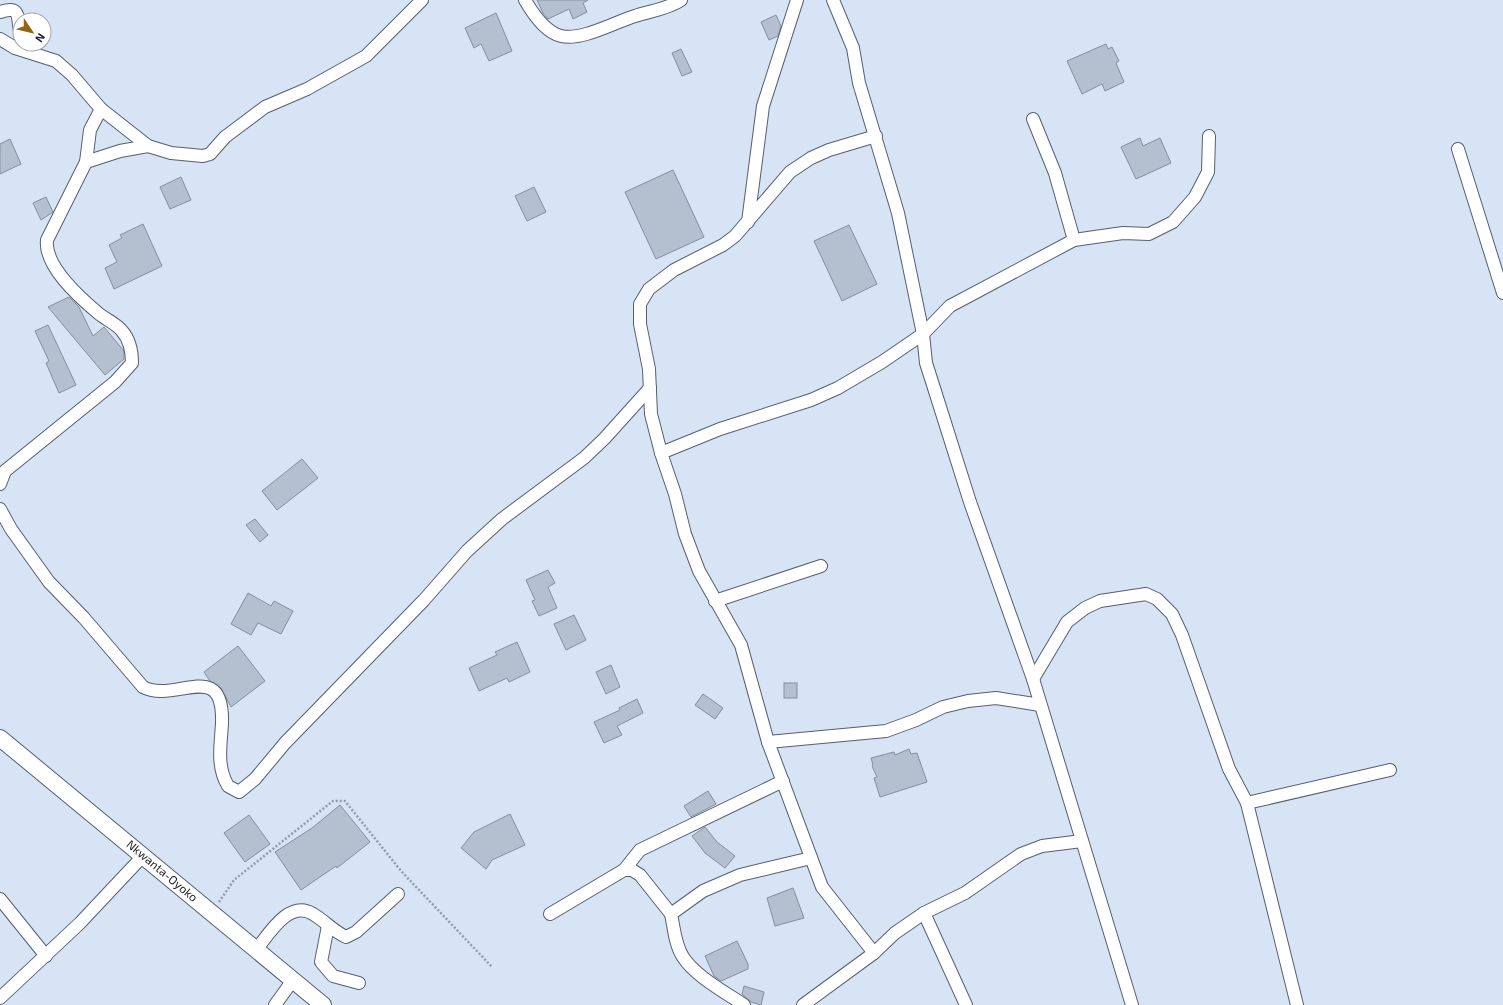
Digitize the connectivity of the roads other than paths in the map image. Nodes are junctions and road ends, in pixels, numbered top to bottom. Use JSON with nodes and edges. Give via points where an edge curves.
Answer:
{"nodes":[{"id":1,"x":422,"y":0,"type":"edge"},
{"id":2,"x":525,"y":0,"type":"edge"},
{"id":3,"x":681,"y":0,"type":"edge"},
{"id":4,"x":797,"y":0,"type":"edge"},
{"id":5,"x":834,"y":0,"type":"edge"},
{"id":6,"x":0,"y":12,"type":"edge"},
{"id":7,"x":16,"y":12,"type":"edge"},
{"id":8,"x":0,"y":39,"type":"edge"},
{"id":9,"x":12,"y":46,"type":"edge"},
{"id":10,"x":35,"y":52,"type":"edge"},
{"id":11,"x":101,"y":109,"type":"junction"},
{"id":12,"x":1033,"y":119,"type":"dead end"},
{"id":13,"x":876,"y":136,"type":"junction"},
{"id":14,"x":1209,"y":136,"type":"dead end"},
{"id":15,"x":148,"y":146,"type":"junction"},
{"id":16,"x":1458,"y":149,"type":"dead end"},
{"id":17,"x":86,"y":162,"type":"junction"},
{"id":18,"x":748,"y":222,"type":"junction"},
{"id":19,"x":1074,"y":240,"type":"junction"},
{"id":20,"x":1503,"y":293,"type":"edge"},
{"id":21,"x":923,"y":334,"type":"junction"},
{"id":22,"x":650,"y":388,"type":"junction"},
{"id":23,"x":661,"y":453,"type":"junction"},
{"id":24,"x":0,"y":484,"type":"edge"},
{"id":25,"x":0,"y":509,"type":"edge"},
{"id":26,"x":821,"y":566,"type":"dead end"},
{"id":27,"x":715,"y":601,"type":"junction"},
{"id":28,"x":1032,"y":679,"type":"junction"},
{"id":29,"x":1040,"y":705,"type":"junction"},
{"id":30,"x":0,"y":738,"type":"edge"},
{"id":31,"x":768,"y":742,"type":"junction"},
{"id":32,"x":1390,"y":770,"type":"dead end"},
{"id":33,"x":783,"y":781,"type":"junction"},
{"id":34,"x":1247,"y":803,"type":"junction"},
{"id":35,"x":1082,"y":841,"type":"junction"},
{"id":36,"x":143,"y":856,"type":"junction"},
{"id":37,"x":811,"y":858,"type":"junction"},
{"id":38,"x":624,"y":870,"type":"junction"},
{"id":39,"x":398,"y":894,"type":"dead end"},
{"id":40,"x":0,"y":899,"type":"edge"},
{"id":41,"x":924,"y":913,"type":"junction"},
{"id":42,"x":550,"y":914,"type":"dead end"},
{"id":43,"x":671,"y":914,"type":"junction"},
{"id":44,"x":328,"y":926,"type":"junction"},
{"id":45,"x":256,"y":950,"type":"junction"},
{"id":46,"x":874,"y":953,"type":"junction"},
{"id":47,"x":46,"y":956,"type":"junction"},
{"id":48,"x":293,"y":980,"type":"junction"},
{"id":49,"x":360,"y":983,"type":"dead end"},
{"id":50,"x":0,"y":998,"type":"edge"},
{"id":51,"x":275,"y":1005,"type":"edge"},
{"id":52,"x":323,"y":1005,"type":"edge"},
{"id":53,"x":744,"y":1005,"type":"edge"},
{"id":54,"x":803,"y":1005,"type":"edge"},
{"id":55,"x":966,"y":1005,"type":"edge"},
{"id":56,"x":1132,"y":1005,"type":"edge"},
{"id":57,"x":1297,"y":1005,"type":"edge"}],
"edges":[{"from":1,"to":15,"type":"street","via":[[366,56],[307,89],[265,107],[225,137],[210,154],[203,156],[171,153]]},
{"from":2,"to":3,"type":"street","via":[[532,12],[550,31],[569,38]]},
{"from":4,"to":18,"type":"street","via":[[763,106]]},
{"from":5,"to":13,"type":"street","via":[[853,48],[859,83]]},
{"from":6,"to":7,"type":"street"},
{"from":8,"to":9,"type":"street"},
{"from":10,"to":11,"type":"street","via":[[56,61],[72,75]]},
{"from":11,"to":15,"type":"street"},
{"from":11,"to":17,"type":"street","via":[[90,130]]},
{"from":12,"to":19,"type":"street","via":[[1055,173]]},
{"from":13,"to":18,"type":"street","via":[[829,150],[790,172]]},
{"from":13,"to":21,"type":"street","via":[[898,213]]},
{"from":14,"to":19,"type":"street","via":[[1208,172],[1195,197],[1173,222],[1149,234],[1123,233]]},
{"from":15,"to":17,"type":"street","via":[[120,151]]},
{"from":16,"to":20,"type":"street"},
{"from":17,"to":24,"type":"street","via":[[47,240],[46,247],[53,265],[74,291],[122,330],[131,349],[132,363],[115,382],[5,471]]},
{"from":18,"to":22,"type":"street","via":[[723,245],[674,270],[649,289],[640,304],[640,324]]},
{"from":19,"to":21,"type":"street","via":[[950,306]]},
{"from":21,"to":23,"type":"street","via":[[838,388],[811,400],[720,429]]},
{"from":21,"to":28,"type":"street","via":[[926,363],[970,502]]},
{"from":22,"to":23,"type":"street","via":[[651,414]]},
{"from":22,"to":25,"type":"street","via":[[584,458],[502,519],[467,551],[424,600],[285,743],[255,779],[239,792],[228,786],[221,768],[222,710],[220,699],[214,691],[207,686],[196,685],[160,691],[151,691],[143,687],[84,618],[49,582],[11,529]]},
{"from":23,"to":27,"type":"street","via":[[685,534],[699,571]]},
{"from":26,"to":27,"type":"street"},
{"from":27,"to":31,"type":"street","via":[[741,645]]},
{"from":28,"to":29,"type":"street"},
{"from":28,"to":34,"type":"street","via":[[1067,622],[1085,608],[1100,601],[1146,594],[1157,599],[1172,614],[1182,635],[1229,769]]},
{"from":29,"to":31,"type":"street","via":[[996,698],[968,701],[943,707],[886,731]]},
{"from":29,"to":35,"type":"street"},
{"from":30,"to":36,"type":"street","name":"Nkwanta-Oyoko"},
{"from":31,"to":33,"type":"street"},
{"from":32,"to":34,"type":"street"},
{"from":33,"to":37,"type":"street"},
{"from":33,"to":38,"type":"street","via":[[640,850]]},
{"from":34,"to":57,"type":"street"},
{"from":35,"to":41,"type":"street","via":[[1042,846],[1021,854],[965,893]]},
{"from":35,"to":56,"type":"street"},
{"from":36,"to":45,"type":"street","name":"Nkwanta-Oyoko"},
{"from":36,"to":47,"type":"street"},
{"from":37,"to":43,"type":"street","via":[[740,876],[703,891]]},
{"from":37,"to":46,"type":"street","via":[[822,887]]},
{"from":38,"to":42,"type":"street"},
{"from":38,"to":43,"type":"street","via":[[632,870],[640,875]]},
{"from":39,"to":44,"type":"street","via":[[356,932],[346,937]]},
{"from":40,"to":47,"type":"street"},
{"from":41,"to":46,"type":"street","via":[[895,933]]},
{"from":41,"to":55,"type":"street"},
{"from":43,"to":53,"type":"street","via":[[679,949],[688,963],[700,975]]},
{"from":44,"to":45,"type":"street","via":[[303,909],[295,910],[281,920]]},
{"from":44,"to":49,"type":"street","via":[[321,962],[333,976]]},
{"from":45,"to":48,"type":"street","name":"Nkwanta-Oyoko"},
{"from":46,"to":54,"type":"street"},
{"from":47,"to":50,"type":"street"},
{"from":48,"to":51,"type":"street"},
{"from":48,"to":52,"type":"street","name":"Nkwanta-Oyoko"}]}
